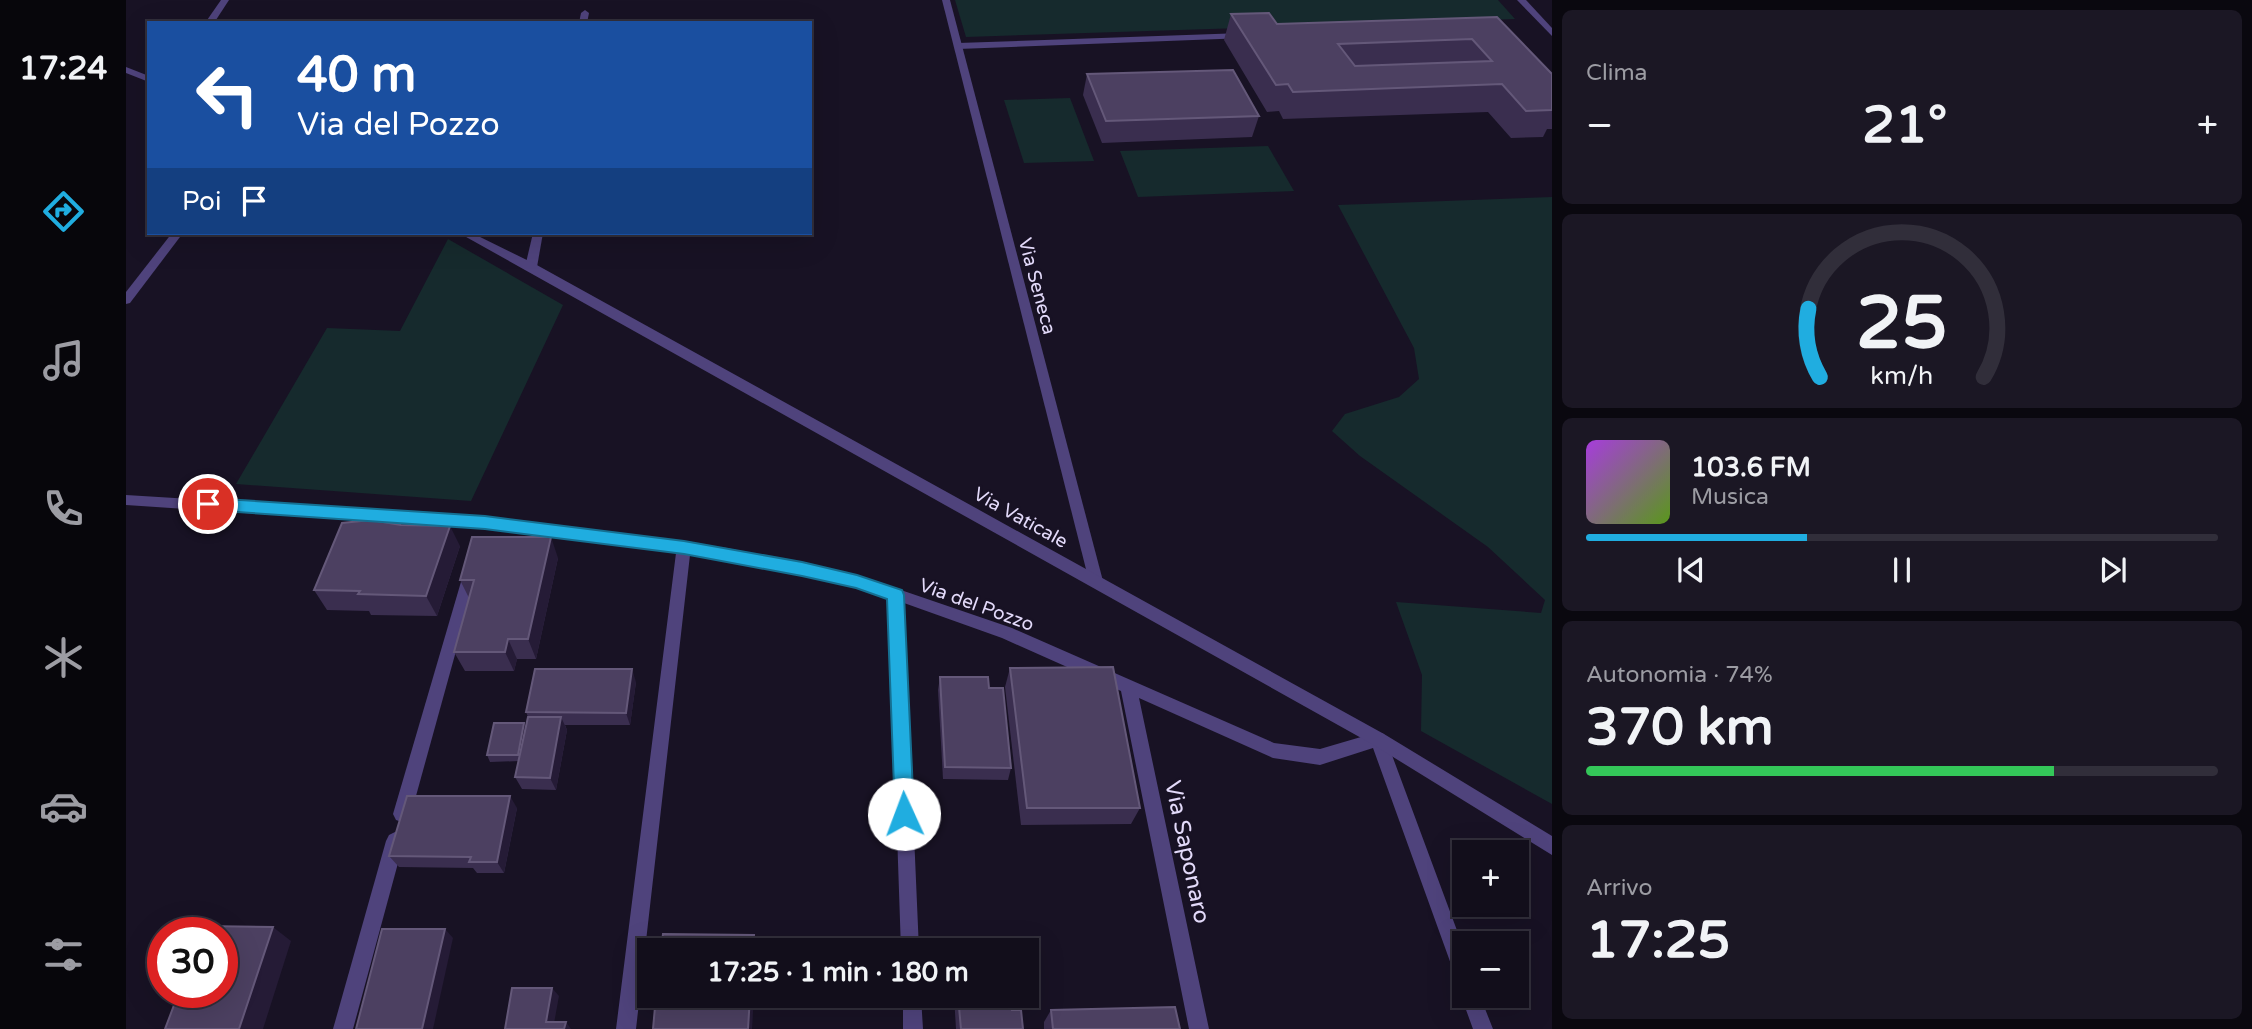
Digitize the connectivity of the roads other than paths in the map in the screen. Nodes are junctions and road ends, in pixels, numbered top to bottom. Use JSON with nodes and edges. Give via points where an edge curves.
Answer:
{"nodes":[{"id":1,"x":225,"y":0,"type":"edge"},
{"id":2,"x":946,"y":0,"type":"edge"},
{"id":3,"x":1521,"y":0,"type":"edge"},
{"id":4,"x":210,"y":21,"type":"edge"},
{"id":5,"x":1552,"y":33,"type":"edge"},
{"id":6,"x":1247,"y":36,"type":"edge"},
{"id":7,"x":958,"y":46,"type":"junction"},
{"id":8,"x":126,"y":70,"type":"edge"},
{"id":9,"x":147,"y":78,"type":"edge"},
{"id":10,"x":176,"y":235,"type":"edge"},
{"id":11,"x":468,"y":235,"type":"edge"},
{"id":12,"x":538,"y":235,"type":"edge"},
{"id":13,"x":531,"y":267,"type":"junction"},
{"id":14,"x":126,"y":300,"type":"edge"},
{"id":15,"x":126,"y":500,"type":"edge"},
{"id":16,"x":684,"y":548,"type":"junction"},
{"id":17,"x":474,"y":562,"type":"edge"},
{"id":18,"x":1097,"y":581,"type":"junction"},
{"id":19,"x":896,"y":595,"type":"junction"},
{"id":20,"x":1128,"y":685,"type":"junction"},
{"id":21,"x":1378,"y":739,"type":"junction"},
{"id":22,"x":1552,"y":846,"type":"edge"},
{"id":23,"x":910,"y":938,"type":"edge"},
{"id":24,"x":1452,"y":942,"type":"edge"},
{"id":25,"x":912,"y":1008,"type":"edge"},
{"id":26,"x":1475,"y":1008,"type":"edge"},
{"id":27,"x":343,"y":1029,"type":"edge"},
{"id":28,"x":626,"y":1029,"type":"edge"},
{"id":29,"x":913,"y":1029,"type":"edge"},
{"id":30,"x":1199,"y":1029,"type":"edge"},
{"id":31,"x":1483,"y":1029,"type":"edge"}],
"edges":[{"from":1,"to":4,"type":"street"},
{"from":2,"to":7,"type":"street","name":"Via Seneca"},
{"from":3,"to":5,"type":"street"},
{"from":6,"to":7,"type":"street"},
{"from":7,"to":18,"type":"street","name":"Via Seneca"},
{"from":8,"to":9,"type":"street"},
{"from":10,"to":14,"type":"street"},
{"from":11,"to":13,"type":"street","name":"Via Vaticale"},
{"from":12,"to":13,"type":"street"},
{"from":13,"to":18,"type":"street","name":"Via Vaticale"},
{"from":15,"to":16,"type":"street","name":"Via del Pozzo"},
{"from":16,"to":19,"type":"street","name":"Via del Pozzo","via":[[857,581]]},
{"from":16,"to":28,"type":"street"},
{"from":17,"to":27,"type":"street"},
{"from":18,"to":21,"type":"street","name":"Via Vaticale"},
{"from":19,"to":20,"type":"street","name":"Via del Pozzo","via":[[1007,633]]},
{"from":19,"to":23,"type":"street"},
{"from":20,"to":21,"type":"street","name":"Via del Pozzo","via":[[1273,750],[1320,757]]},
{"from":20,"to":30,"type":"street","name":"Via Saponaro"},
{"from":21,"to":22,"type":"street","name":"Via Vaticale"},
{"from":21,"to":24,"type":"street"},
{"from":25,"to":29,"type":"street"},
{"from":26,"to":31,"type":"street"}]}
